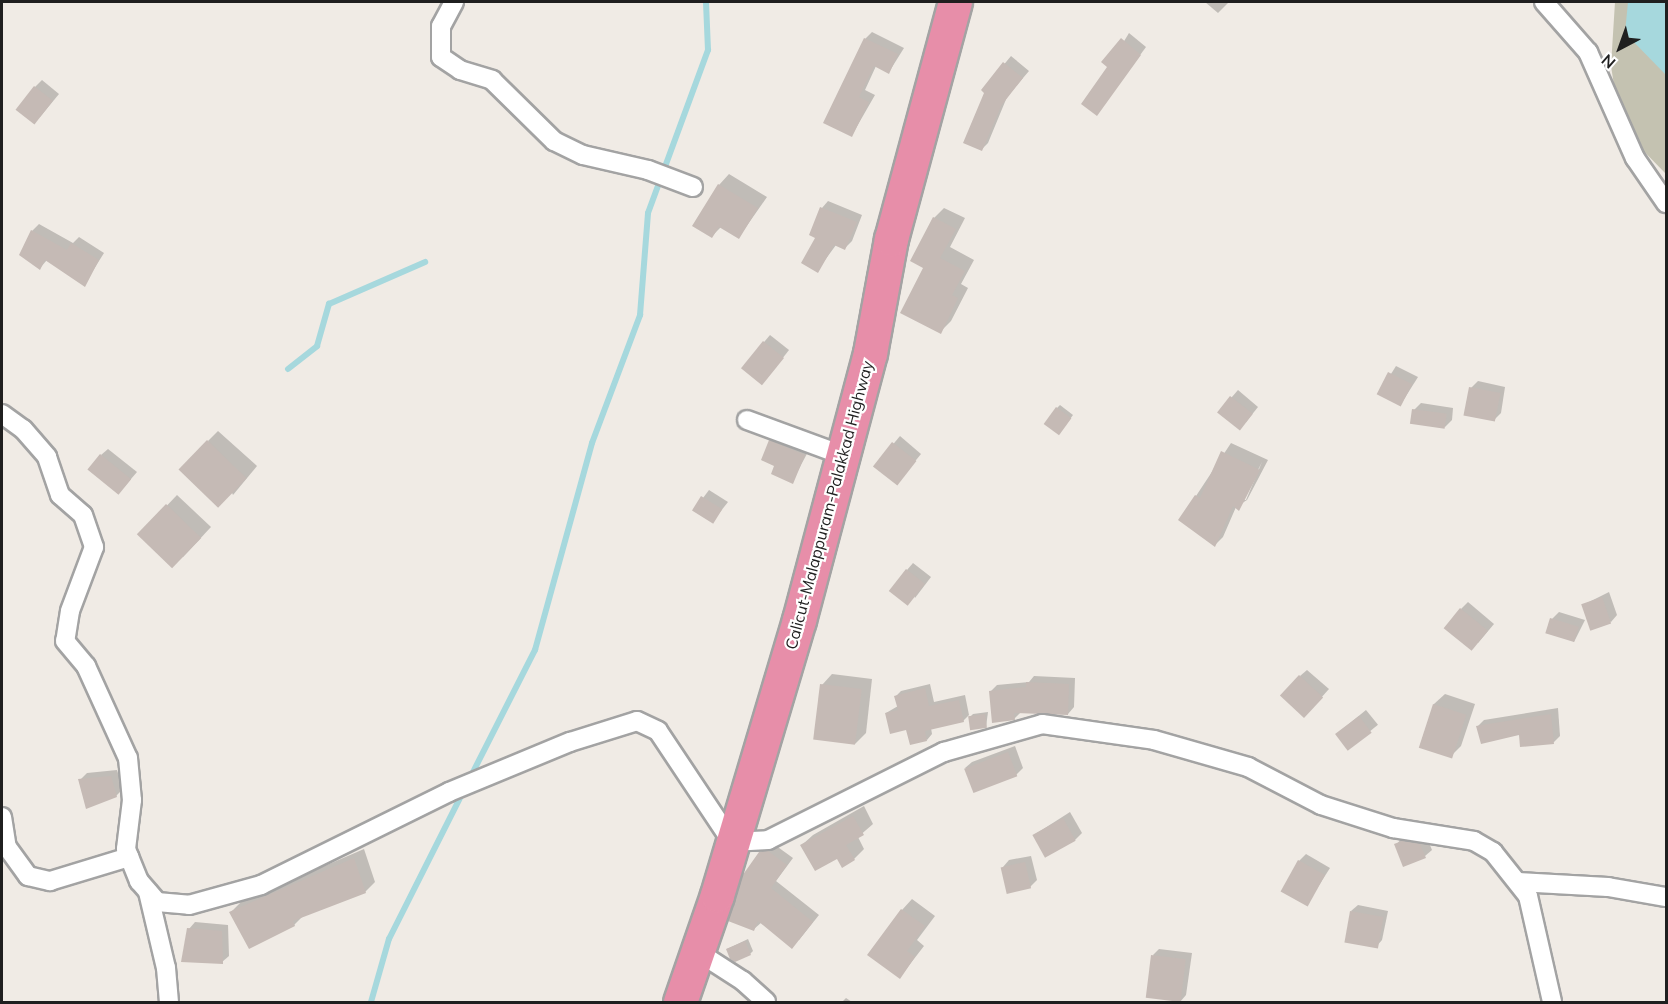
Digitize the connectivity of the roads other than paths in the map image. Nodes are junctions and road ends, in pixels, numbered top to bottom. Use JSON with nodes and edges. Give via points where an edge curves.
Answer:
{"nodes":[{"id":1,"x":454,"y":2,"type":"edge"},
{"id":2,"x":955,"y":2,"type":"edge"},
{"id":3,"x":1544,"y":2,"type":"edge"},
{"id":4,"x":684,"y":183,"type":"dead end"},
{"id":5,"x":1666,"y":202,"type":"edge"},
{"id":6,"x":2,"y":414,"type":"edge"},
{"id":7,"x":747,"y":420,"type":"dead end"},
{"id":8,"x":842,"y":455,"type":"junction"},
{"id":9,"x":2,"y":817,"type":"edge"},
{"id":10,"x":732,"y":842,"type":"junction"},
{"id":11,"x":129,"y":858,"type":"junction"},
{"id":12,"x":1518,"y":882,"type":"junction"},
{"id":13,"x":148,"y":892,"type":"junction"},
{"id":14,"x":1666,"y":897,"type":"edge"},
{"id":15,"x":698,"y":952,"type":"junction"},
{"id":16,"x":169,"y":1002,"type":"edge"},
{"id":17,"x":680,"y":1002,"type":"edge"},
{"id":18,"x":766,"y":1002,"type":"edge"},
{"id":19,"x":1552,"y":1002,"type":"edge"}],
"edges":[{"from":1,"to":4,"type":"street","via":[[441,26],[441,57],[460,70],[492,80],[554,141],[583,154]]},
{"from":2,"to":8,"type":"highway","name":"Calicut-Malappuram-Palakkad Highway","via":[[891,239],[870,353]]},
{"from":3,"to":5,"type":"street","via":[[1588,52],[1635,158]]},
{"from":6,"to":11,"type":"street","via":[[23,429],[47,457],[60,495],[83,515],[94,547],[70,611],[65,641],[86,666],[128,758],[132,800],[126,849]]},
{"from":7,"to":8,"type":"street"},
{"from":8,"to":10,"type":"highway","name":"Calicut-Malappuram-Palakkad Highway","via":[[799,620]]},
{"from":9,"to":11,"type":"street","via":[[7,847],[28,876],[50,881]]},
{"from":10,"to":12,"type":"street","via":[[768,840],[944,752],[1042,724],[1154,740],[1248,767],[1321,805],[1393,828],[1474,841],[1492,852]]},
{"from":10,"to":13,"type":"street","via":[[658,731],[637,721],[522,760],[448,792],[261,885],[189,905],[158,902]]},
{"from":10,"to":15,"type":"highway","name":"Calicut-Malappuram-Palakkad Highway"},
{"from":11,"to":13,"type":"street"},
{"from":12,"to":14,"type":"street","via":[[1608,887]]},
{"from":12,"to":19,"type":"street","via":[[1528,896]]},
{"from":13,"to":16,"type":"street","via":[[166,969]]},
{"from":15,"to":17,"type":"highway","name":"Calicut-Malappuram-Palakkad Highway"},
{"from":15,"to":18,"type":"street","via":[[743,981]]}]}
